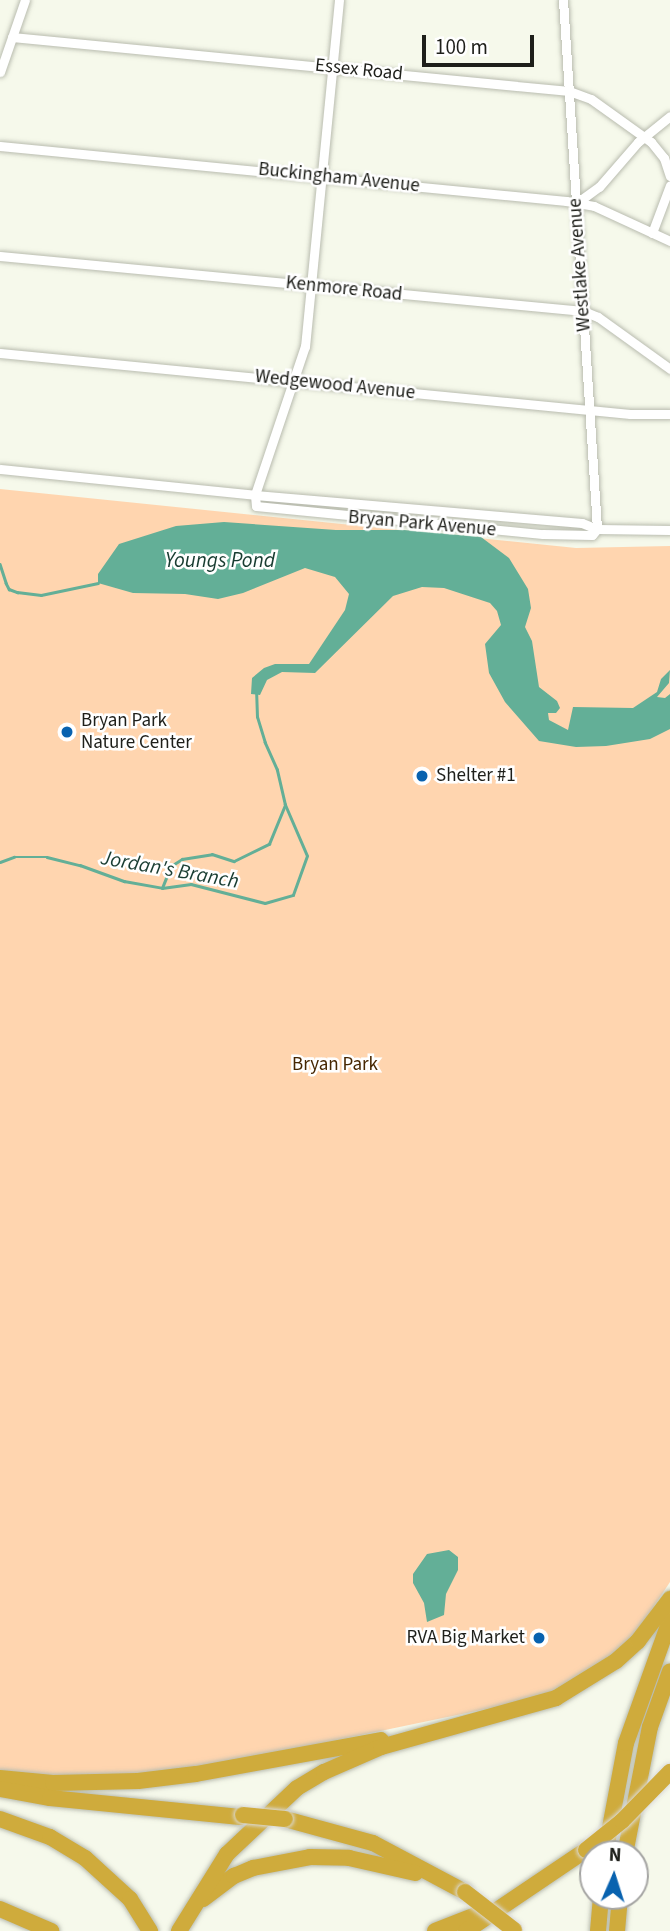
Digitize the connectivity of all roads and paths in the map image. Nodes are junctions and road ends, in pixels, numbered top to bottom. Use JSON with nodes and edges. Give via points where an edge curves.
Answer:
{"nodes":[{"id":1,"x":25,"y":0,"type":"edge"},
{"id":2,"x":339,"y":0,"type":"edge"},
{"id":3,"x":564,"y":0,"type":"edge"},
{"id":4,"x":12,"y":37,"type":"junction"},
{"id":5,"x":332,"y":67,"type":"junction"},
{"id":6,"x":0,"y":72,"type":"edge"},
{"id":7,"x":569,"y":91,"type":"junction"},
{"id":8,"x":670,"y":116,"type":"edge"},
{"id":9,"x":644,"y":137,"type":"junction"},
{"id":10,"x":0,"y":146,"type":"edge"},
{"id":11,"x":322,"y":176,"type":"junction"},
{"id":12,"x":670,"y":176,"type":"edge"},
{"id":13,"x":670,"y":185,"type":"edge"},
{"id":14,"x":576,"y":202,"type":"junction"},
{"id":15,"x":652,"y":233,"type":"junction"},
{"id":16,"x":670,"y":241,"type":"edge"},
{"id":17,"x":0,"y":256,"type":"edge"},
{"id":18,"x":311,"y":285,"type":"junction"},
{"id":19,"x":583,"y":312,"type":"junction"},
{"id":20,"x":0,"y":353,"type":"edge"},
{"id":21,"x":670,"y":369,"type":"edge"},
{"id":22,"x":294,"y":380,"type":"junction"},
{"id":23,"x":589,"y":410,"type":"junction"},
{"id":24,"x":670,"y":414,"type":"edge"},
{"id":25,"x":0,"y":469,"type":"edge"},
{"id":26,"x":255,"y":495,"type":"junction"},
{"id":27,"x":597,"y":529,"type":"junction"},
{"id":28,"x":670,"y":530,"type":"edge"},
{"id":29,"x":670,"y":1600,"type":"edge"},
{"id":30,"x":670,"y":1620,"type":"edge"},
{"id":31,"x":670,"y":1671,"type":"edge"},
{"id":32,"x":459,"y":1725,"type":"junction"},
{"id":33,"x":670,"y":1772,"type":"edge"},
{"id":34,"x":0,"y":1778,"type":"edge"},
{"id":35,"x":0,"y":1789,"type":"edge"},
{"id":36,"x":0,"y":1819,"type":"edge"},
{"id":37,"x":282,"y":1822,"type":"junction"},
{"id":38,"x":608,"y":1840,"type":"edge"},
{"id":39,"x":628,"y":1840,"type":"edge"},
{"id":40,"x":415,"y":1873,"type":"junction"},
{"id":41,"x":548,"y":1876,"type":"junction"},
{"id":42,"x":460,"y":1894,"type":"junction"},
{"id":43,"x":0,"y":1909,"type":"edge"},
{"id":44,"x":600,"y":1910,"type":"edge"},
{"id":45,"x":619,"y":1910,"type":"edge"},
{"id":46,"x":187,"y":1915,"type":"junction"},
{"id":47,"x":51,"y":1931,"type":"edge"},
{"id":48,"x":150,"y":1931,"type":"edge"},
{"id":49,"x":179,"y":1931,"type":"edge"},
{"id":50,"x":435,"y":1931,"type":"edge"},
{"id":51,"x":466,"y":1931,"type":"edge"},
{"id":52,"x":510,"y":1931,"type":"edge"},
{"id":53,"x":598,"y":1931,"type":"edge"},
{"id":54,"x":617,"y":1931,"type":"edge"}],
"edges":[{"from":1,"to":4,"type":"street"},
{"from":2,"to":5,"type":"street"},
{"from":3,"to":7,"type":"street","name":"Westlake Avenue"},
{"from":4,"to":5,"type":"street","name":"Essex Road"},
{"from":4,"to":6,"type":"street"},
{"from":5,"to":7,"type":"street","name":"Essex Road"},
{"from":5,"to":11,"type":"street"},
{"from":7,"to":9,"type":"street","name":"Essex Road","via":[[591,99]]},
{"from":7,"to":14,"type":"street","name":"Westlake Avenue"},
{"from":8,"to":9,"type":"street"},
{"from":9,"to":12,"type":"street","name":"Essex Road","via":[[664,158]]},
{"from":9,"to":14,"type":"street","via":[[599,187]]},
{"from":10,"to":11,"type":"street","name":"Buckingham Avenue"},
{"from":11,"to":14,"type":"street","name":"Buckingham Avenue"},
{"from":11,"to":18,"type":"street"},
{"from":13,"to":15,"type":"street"},
{"from":14,"to":15,"type":"street","name":"Buckingham Avenue"},
{"from":14,"to":19,"type":"street","name":"Westlake Avenue"},
{"from":15,"to":16,"type":"street","name":"Buckingham Avenue"},
{"from":17,"to":18,"type":"street","name":"Kenmore Road"},
{"from":18,"to":19,"type":"street","name":"Kenmore Road"},
{"from":18,"to":22,"type":"street","via":[[305,346]]},
{"from":19,"to":21,"type":"street","name":"Kenmore Road","via":[[598,317]]},
{"from":19,"to":23,"type":"street","name":"Westlake Avenue"},
{"from":20,"to":22,"type":"street","name":"Wedgewood Avenue"},
{"from":22,"to":23,"type":"street","name":"Wedgewood Avenue"},
{"from":22,"to":26,"type":"street"},
{"from":23,"to":24,"type":"street","name":"Wedgewood Avenue"},
{"from":23,"to":27,"type":"street","name":"Westlake Avenue"},
{"from":25,"to":26,"type":"street","name":"Bryan Park Avenue"},
{"from":26,"to":27,"type":"street","name":"Bryan Park Avenue","via":[[582,523]]},
{"from":26,"to":27,"type":"street","name":"Bryan Park Avenue","via":[[256,506],[271,510],[543,534],[592,535]]},
{"from":27,"to":28,"type":"street","name":"Bryan Park Avenue"},
{"from":29,"to":32,"type":"highway","via":[[638,1641],[588,1680],[556,1698]]},
{"from":30,"to":38,"type":"highway","via":[[626,1743]]},
{"from":31,"to":39,"type":"highway","via":[[647,1738]]},
{"from":32,"to":34,"type":"highway","via":[[196,1774],[94,1783]]},
{"from":32,"to":46,"type":"highway","via":[[382,1747],[297,1788],[227,1854]]},
{"from":33,"to":41,"type":"highway","bridge":true,"via":[[622,1821]]},
{"from":35,"to":37,"type":"highway","bridge":true},
{"from":36,"to":48,"type":"highway","via":[[50,1837],[85,1858],[130,1899]]},
{"from":37,"to":40,"type":"highway","via":[[378,1854]]},
{"from":37,"to":42,"type":"highway","via":[[373,1843]]},
{"from":40,"to":42,"type":"highway"},
{"from":40,"to":46,"type":"highway","via":[[349,1858],[280,1861],[234,1876]]},
{"from":41,"to":50,"type":"highway","via":[[470,1919]]},
{"from":41,"to":51,"type":"highway"},
{"from":42,"to":52,"type":"highway"},
{"from":43,"to":47,"type":"highway"},
{"from":44,"to":53,"type":"highway"},
{"from":45,"to":54,"type":"highway"},
{"from":46,"to":49,"type":"highway"}]}
